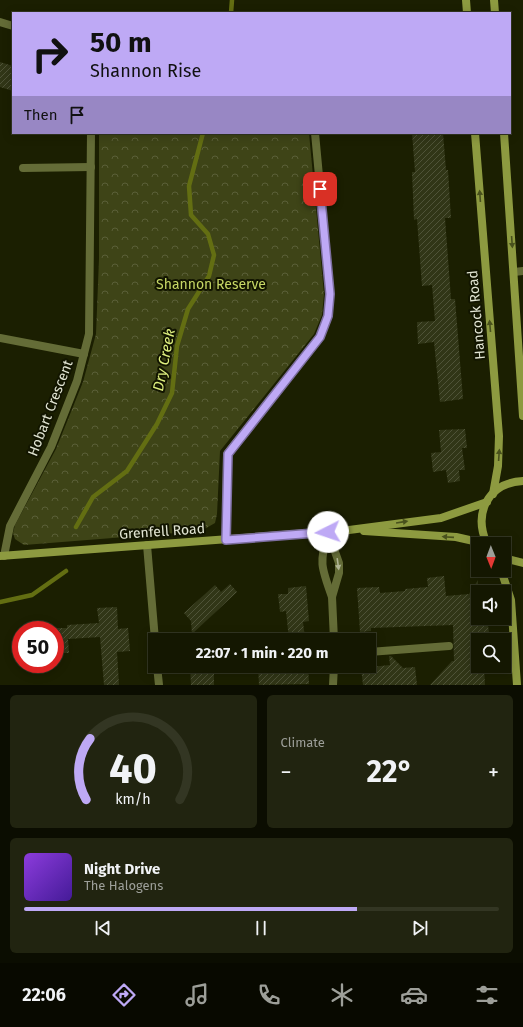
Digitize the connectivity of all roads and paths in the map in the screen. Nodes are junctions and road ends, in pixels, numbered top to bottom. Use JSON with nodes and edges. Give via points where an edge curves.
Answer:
{"nodes":[{"id":1,"x":466,"y":0,"type":"edge"},
{"id":2,"x":494,"y":0,"type":"edge"},
{"id":3,"x":467,"y":12,"type":"edge"},
{"id":4,"x":495,"y":12,"type":"edge"},
{"id":5,"x":0,"y":22,"type":"edge"},
{"id":6,"x":12,"y":26,"type":"edge"},
{"id":7,"x":91,"y":134,"type":"edge"},
{"id":8,"x":315,"y":134,"type":"edge"},
{"id":9,"x":475,"y":134,"type":"edge"},
{"id":10,"x":504,"y":134,"type":"edge"},
{"id":11,"x":91,"y":167,"type":"junction"},
{"id":12,"x":23,"y":168,"type":"dead end"},
{"id":13,"x":523,"y":271,"type":"edge"},
{"id":14,"x":514,"y":272,"type":"junction"},
{"id":15,"x":0,"y":338,"type":"edge"},
{"id":16,"x":84,"y":354,"type":"junction"},
{"id":17,"x":523,"y":416,"type":"edge"},
{"id":18,"x":523,"y":481,"type":"edge"},
{"id":19,"x":493,"y":494,"type":"junction"},
{"id":20,"x":487,"y":502,"type":"junction"},
{"id":21,"x":349,"y":530,"type":"junction"},
{"id":22,"x":328,"y":532,"type":"junction"},
{"id":23,"x":484,"y":537,"type":"edge"},
{"id":24,"x":226,"y":540,"type":"junction"},
{"id":25,"x":471,"y":540,"type":"edge"},
{"id":26,"x":148,"y":545,"type":"junction"},
{"id":27,"x":2,"y":556,"type":"edge"},
{"id":28,"x":511,"y":560,"type":"edge"},
{"id":29,"x":523,"y":564,"type":"edge"},
{"id":30,"x":503,"y":577,"type":"edge"},
{"id":31,"x":332,"y":596,"type":"junction"},
{"id":32,"x":154,"y":633,"type":"edge"},
{"id":33,"x":334,"y":633,"type":"edge"},
{"id":34,"x":449,"y":646,"type":"dead end"},
{"id":35,"x":376,"y":651,"type":"edge"},
{"id":36,"x":158,"y":673,"type":"edge"},
{"id":37,"x":334,"y":673,"type":"edge"},
{"id":38,"x":159,"y":685,"type":"edge"},
{"id":39,"x":334,"y":685,"type":"edge"},
{"id":40,"x":518,"y":685,"type":"edge"}],
"edges":[{"from":1,"to":3,"type":"main road"},
{"from":2,"to":4,"type":"main road"},
{"from":5,"to":6,"type":"street"},
{"from":7,"to":11,"type":"street","name":"Hobart Crescent"},
{"from":8,"to":24,"type":"street","via":[[330,294],[328,316],[320,337],[228,454]]},
{"from":19,"to":9,"type":"main road","name":"Hancock Road","one_way":true,"via":[[499,444]]},
{"from":10,"to":14,"type":"main road","one_way":true},
{"from":11,"to":12,"type":"street"},
{"from":11,"to":16,"type":"street","name":"Hobart Crescent","via":[[89,334]]},
{"from":13,"to":14,"type":"street"},
{"from":14,"to":17,"type":"main road"},
{"from":15,"to":16,"type":"street"},
{"from":16,"to":27,"type":"street","name":"Hobart Crescent","via":[[77,381],[51,447],[10,526]]},
{"from":18,"to":19,"type":"main road","via":[[502,486]]},
{"from":19,"to":20,"type":"main road"},
{"from":21,"to":20,"type":"main road","name":"Grenfell Road","one_way":true,"via":[[441,518]]},
{"from":20,"to":23,"type":"main road","via":[[482,512],[481,523]]},
{"from":21,"to":22,"type":"main road","name":"Grenfell Road"},
{"from":25,"to":21,"type":"main road","name":"Grenfell Road","one_way":true,"via":[[456,537]]},
{"from":22,"to":24,"type":"main road","name":"Grenfell Road"},
{"from":22,"to":31,"type":"street","via":[[321,564]]},
{"from":22,"to":31,"type":"street","one_way":true,"via":[[339,563],[339,573]]},
{"from":24,"to":26,"type":"main road","name":"Grenfell Road"},
{"from":26,"to":27,"type":"main road","name":"Grenfell Road"},
{"from":26,"to":32,"type":"street"},
{"from":28,"to":29,"type":"main road"},
{"from":30,"to":40,"type":"main road","via":[[511,600]]},
{"from":31,"to":33,"type":"street"},
{"from":34,"to":35,"type":"street"},
{"from":36,"to":38,"type":"street"},
{"from":37,"to":39,"type":"street"}]}
